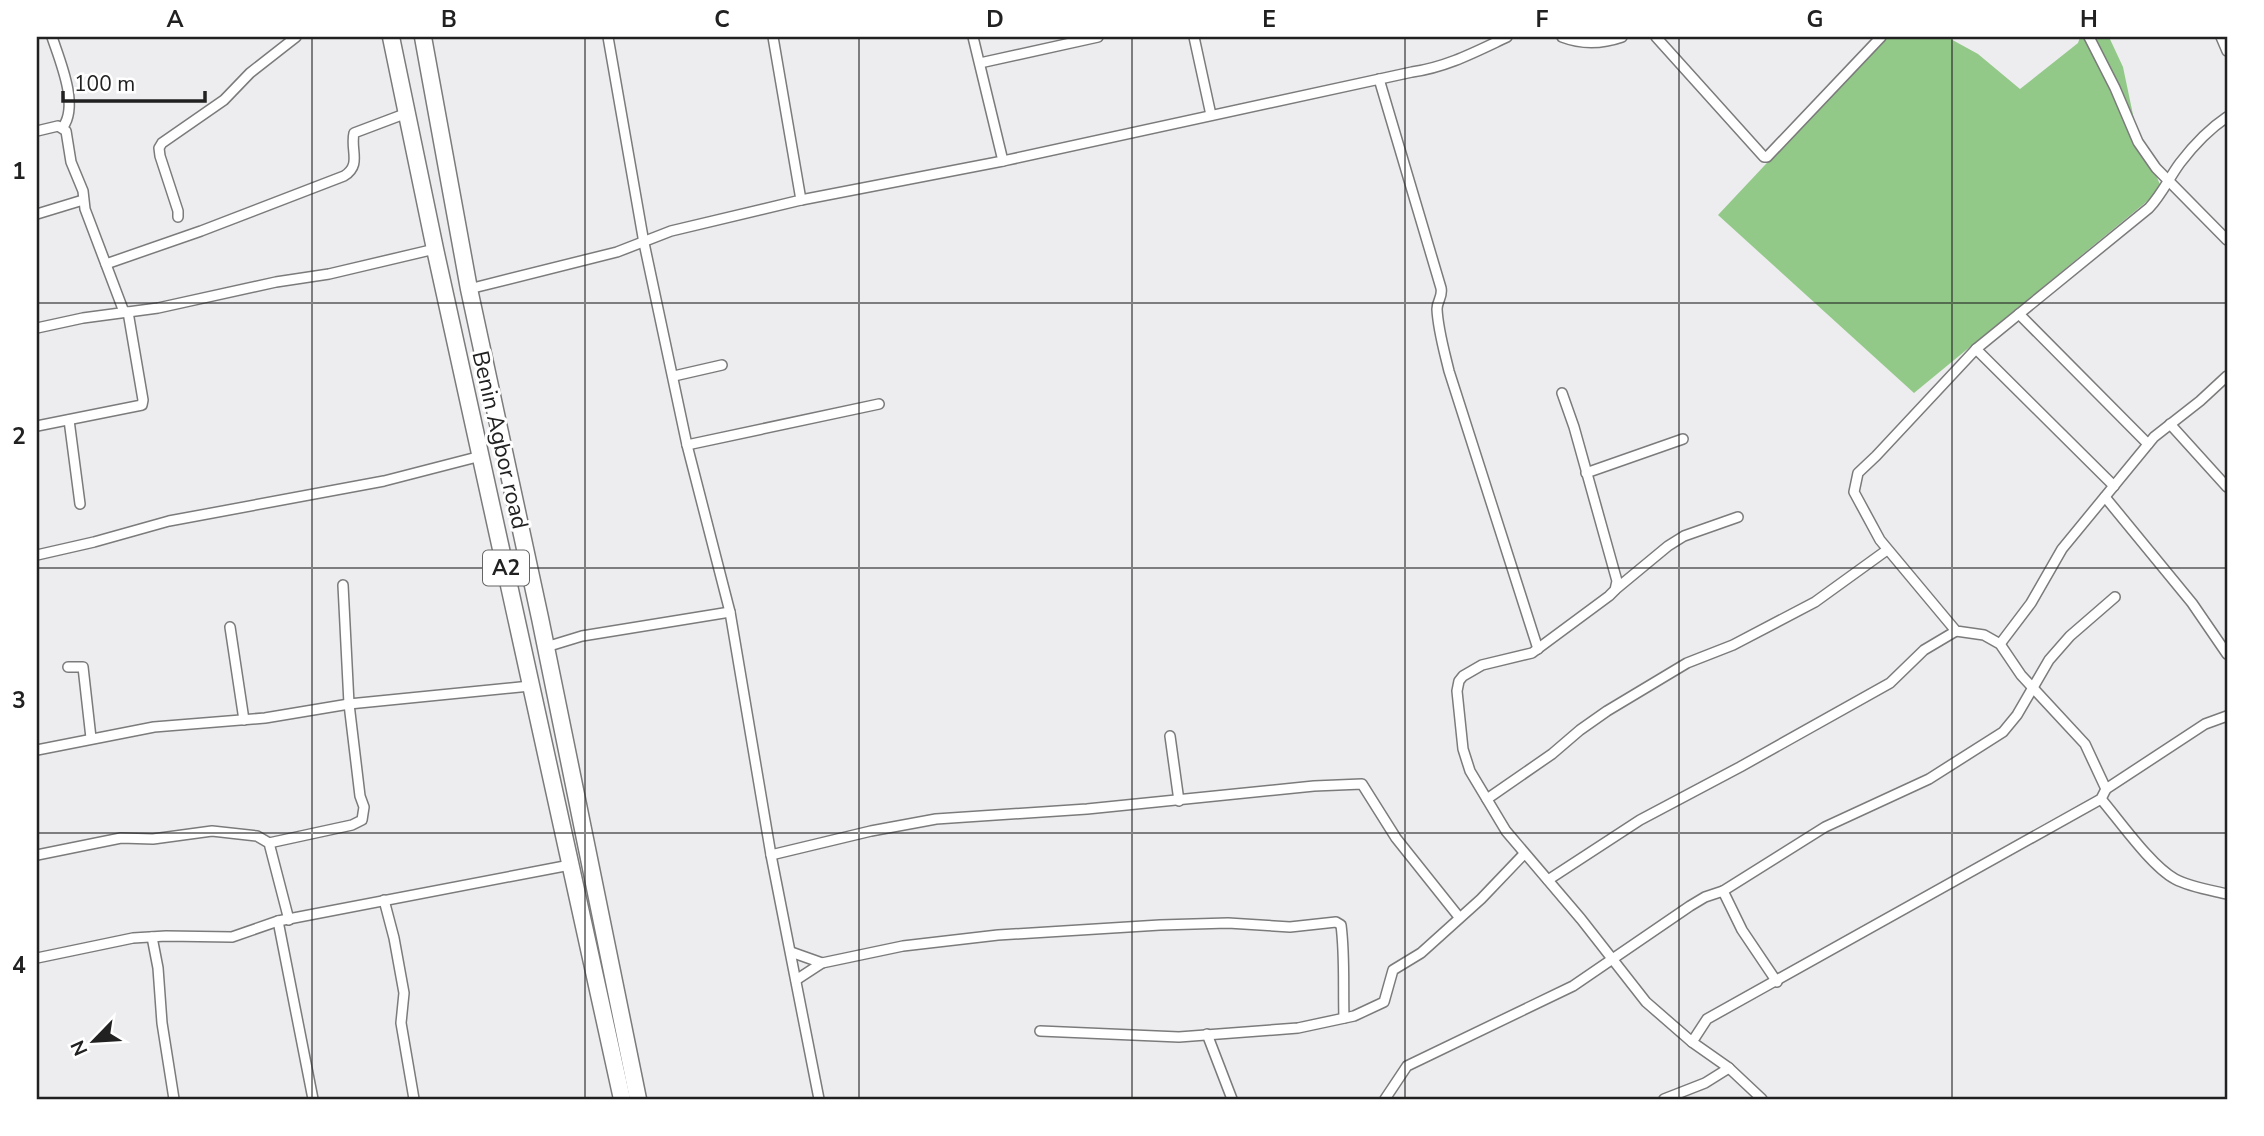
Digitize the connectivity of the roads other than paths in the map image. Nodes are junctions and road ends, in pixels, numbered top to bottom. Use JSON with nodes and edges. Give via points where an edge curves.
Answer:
{"nodes":[{"id":1,"x":52,"y":37,"type":"edge"},
{"id":2,"x":296,"y":37,"type":"edge"},
{"id":3,"x":391,"y":37,"type":"edge"},
{"id":4,"x":423,"y":37,"type":"edge"},
{"id":5,"x":608,"y":37,"type":"edge"},
{"id":6,"x":773,"y":37,"type":"edge"},
{"id":7,"x":973,"y":37,"type":"edge"},
{"id":8,"x":1098,"y":37,"type":"edge"},
{"id":9,"x":1195,"y":37,"type":"edge"},
{"id":10,"x":1507,"y":37,"type":"edge"},
{"id":11,"x":1562,"y":37,"type":"edge"},
{"id":12,"x":1622,"y":37,"type":"edge"},
{"id":13,"x":1656,"y":37,"type":"edge"},
{"id":14,"x":1881,"y":37,"type":"edge"},
{"id":15,"x":2088,"y":37,"type":"edge"},
{"id":16,"x":2221,"y":37,"type":"edge"},
{"id":17,"x":2227,"y":51,"type":"edge"},
{"id":18,"x":981,"y":63,"type":"junction"},
{"id":19,"x":1379,"y":79,"type":"junction"},
{"id":20,"x":407,"y":113,"type":"junction"},
{"id":21,"x":1211,"y":115,"type":"junction"},
{"id":22,"x":2227,"y":117,"type":"edge"},
{"id":23,"x":63,"y":127,"type":"junction"},
{"id":24,"x":37,"y":131,"type":"edge"},
{"id":25,"x":1003,"y":161,"type":"junction"},
{"id":26,"x":2168,"y":180,"type":"junction"},
{"id":27,"x":83,"y":200,"type":"junction"},
{"id":28,"x":802,"y":200,"type":"junction"},
{"id":29,"x":37,"y":214,"type":"edge"},
{"id":30,"x":178,"y":217,"type":"dead end"},
{"id":31,"x":2227,"y":240,"type":"edge"},
{"id":32,"x":644,"y":243,"type":"junction"},
{"id":33,"x":435,"y":249,"type":"junction"},
{"id":34,"x":106,"y":264,"type":"junction"},
{"id":35,"x":469,"y":289,"type":"junction"},
{"id":36,"x":126,"y":312,"type":"junction"},
{"id":37,"x":2019,"y":314,"type":"junction"},
{"id":38,"x":37,"y":328,"type":"edge"},
{"id":39,"x":1976,"y":349,"type":"junction"},
{"id":40,"x":722,"y":365,"type":"dead end"},
{"id":41,"x":674,"y":376,"type":"junction"},
{"id":42,"x":2227,"y":376,"type":"edge"},
{"id":43,"x":1562,"y":393,"type":"dead end"},
{"id":44,"x":880,"y":404,"type":"dead end"},
{"id":45,"x":69,"y":420,"type":"junction"},
{"id":46,"x":2170,"y":424,"type":"junction"},
{"id":47,"x":37,"y":426,"type":"edge"},
{"id":48,"x":1683,"y":439,"type":"dead end"},
{"id":49,"x":2148,"y":444,"type":"junction"},
{"id":50,"x":687,"y":445,"type":"junction"},
{"id":51,"x":481,"y":456,"type":"junction"},
{"id":52,"x":1586,"y":474,"type":"junction"},
{"id":53,"x":2114,"y":486,"type":"junction"},
{"id":54,"x":2227,"y":487,"type":"edge"},
{"id":55,"x":2105,"y":497,"type":"junction"},
{"id":56,"x":80,"y":504,"type":"dead end"},
{"id":57,"x":1738,"y":517,"type":"dead end"},
{"id":58,"x":1888,"y":550,"type":"junction"},
{"id":59,"x":37,"y":555,"type":"edge"},
{"id":60,"x":343,"y":585,"type":"dead end"},
{"id":61,"x":1615,"y":590,"type":"junction"},
{"id":62,"x":2115,"y":597,"type":"dead end"},
{"id":63,"x":730,"y":612,"type":"junction"},
{"id":64,"x":230,"y":627,"type":"dead end"},
{"id":65,"x":1956,"y":631,"type":"junction"},
{"id":66,"x":2000,"y":644,"type":"junction"},
{"id":67,"x":546,"y":647,"type":"junction"},
{"id":68,"x":1538,"y":649,"type":"junction"},
{"id":69,"x":2227,"y":654,"type":"edge"},
{"id":70,"x":68,"y":667,"type":"dead end"},
{"id":71,"x":530,"y":687,"type":"junction"},
{"id":72,"x":2033,"y":688,"type":"junction"},
{"id":73,"x":349,"y":704,"type":"junction"},
{"id":74,"x":2227,"y":716,"type":"edge"},
{"id":75,"x":244,"y":720,"type":"junction"},
{"id":76,"x":1170,"y":736,"type":"dead end"},
{"id":77,"x":91,"y":738,"type":"junction"},
{"id":78,"x":37,"y":750,"type":"edge"},
{"id":79,"x":2106,"y":789,"type":"junction"},
{"id":80,"x":1487,"y":799,"type":"junction"},
{"id":81,"x":2101,"y":799,"type":"junction"},
{"id":82,"x":1179,"y":801,"type":"junction"},
{"id":83,"x":269,"y":843,"type":"junction"},
{"id":84,"x":1524,"y":854,"type":"junction"},
{"id":85,"x":37,"y":855,"type":"edge"},
{"id":86,"x":771,"y":855,"type":"junction"},
{"id":87,"x":570,"y":865,"type":"junction"},
{"id":88,"x":1548,"y":880,"type":"junction"},
{"id":89,"x":1723,"y":891,"type":"junction"},
{"id":90,"x":2227,"y":894,"type":"edge"},
{"id":91,"x":384,"y":900,"type":"junction"},
{"id":92,"x":1459,"y":917,"type":"junction"},
{"id":93,"x":289,"y":920,"type":"junction"},
{"id":94,"x":278,"y":921,"type":"junction"},
{"id":95,"x":152,"y":937,"type":"junction"},
{"id":96,"x":790,"y":951,"type":"junction"},
{"id":97,"x":37,"y":958,"type":"edge"},
{"id":98,"x":1611,"y":958,"type":"junction"},
{"id":99,"x":822,"y":963,"type":"junction"},
{"id":100,"x":796,"y":980,"type":"junction"},
{"id":101,"x":1777,"y":982,"type":"junction"},
{"id":102,"x":1344,"y":1018,"type":"junction"},
{"id":103,"x":1040,"y":1031,"type":"dead end"},
{"id":104,"x":1207,"y":1034,"type":"junction"},
{"id":105,"x":1692,"y":1042,"type":"junction"},
{"id":106,"x":1730,"y":1068,"type":"junction"},
{"id":107,"x":174,"y":1099,"type":"edge"},
{"id":108,"x":313,"y":1099,"type":"edge"},
{"id":109,"x":414,"y":1099,"type":"edge"},
{"id":110,"x":622,"y":1099,"type":"edge"},
{"id":111,"x":638,"y":1099,"type":"edge"},
{"id":112,"x":819,"y":1099,"type":"edge"},
{"id":113,"x":1232,"y":1099,"type":"edge"},
{"id":114,"x":1385,"y":1099,"type":"edge"},
{"id":115,"x":1664,"y":1099,"type":"edge"},
{"id":116,"x":1762,"y":1099,"type":"edge"}],
"edges":[{"from":1,"to":23,"type":"street","via":[[70,113]]},
{"from":2,"to":30,"type":"street","via":[[224,100],[162,143],[160,156]]},
{"from":3,"to":20,"type":"highway","name":"Benin Agbor road","number":"A2"},
{"from":4,"to":35,"type":"highway","name":"Benin Agbor road","number":"A2"},
{"from":5,"to":32,"type":"street"},
{"from":6,"to":28,"type":"street"},
{"from":7,"to":18,"type":"street"},
{"from":8,"to":18,"type":"street"},
{"from":9,"to":21,"type":"street"},
{"from":10,"to":19,"type":"street","via":[[1435,69]]},
{"from":11,"to":12,"type":"street","via":[[1589,43]]},
{"from":13,"to":14,"type":"street","via":[[1767,158]]},
{"from":15,"to":26,"type":"street","via":[[2137,142]]},
{"from":16,"to":17,"type":"street"},
{"from":18,"to":25,"type":"street"},
{"from":19,"to":21,"type":"street"},
{"from":19,"to":68,"type":"street","via":[[1441,288],[1438,326],[1449,371]]},
{"from":20,"to":33,"type":"highway","name":"Benin Agbor road","number":"A2"},
{"from":20,"to":34,"type":"street","via":[[354,133],[355,160],[344,176]]},
{"from":21,"to":25,"type":"street"},
{"from":22,"to":26,"type":"street","via":[[2209,131]]},
{"from":23,"to":24,"type":"street"},
{"from":23,"to":27,"type":"street"},
{"from":25,"to":28,"type":"street"},
{"from":26,"to":31,"type":"street"},
{"from":26,"to":37,"type":"street","via":[[2149,208]]},
{"from":27,"to":29,"type":"street"},
{"from":27,"to":34,"type":"street"},
{"from":28,"to":32,"type":"street","via":[[671,231]]},
{"from":32,"to":35,"type":"street"},
{"from":32,"to":41,"type":"street"},
{"from":33,"to":36,"type":"street"},
{"from":33,"to":51,"type":"highway","name":"Benin Agbor road","number":"A2"},
{"from":34,"to":36,"type":"street"},
{"from":35,"to":67,"type":"highway","name":"Benin Agbor road","number":"A2"},
{"from":36,"to":38,"type":"street"},
{"from":36,"to":45,"type":"street","via":[[142,405]]},
{"from":37,"to":39,"type":"street"},
{"from":37,"to":49,"type":"street"},
{"from":39,"to":53,"type":"street"},
{"from":39,"to":58,"type":"street","via":[[1858,472],[1854,492]]},
{"from":40,"to":41,"type":"street"},
{"from":41,"to":50,"type":"street"},
{"from":42,"to":46,"type":"street"},
{"from":43,"to":52,"type":"street"},
{"from":44,"to":50,"type":"street"},
{"from":45,"to":47,"type":"street"},
{"from":45,"to":56,"type":"street"},
{"from":46,"to":49,"type":"street"},
{"from":46,"to":54,"type":"street"},
{"from":48,"to":52,"type":"street"},
{"from":49,"to":53,"type":"street"},
{"from":50,"to":63,"type":"street"},
{"from":51,"to":59,"type":"street","via":[[384,481],[169,520]]},
{"from":51,"to":71,"type":"highway","name":"Benin Agbor road","number":"A2"},
{"from":52,"to":61,"type":"street","via":[[1616,575]]},
{"from":53,"to":55,"type":"street"},
{"from":55,"to":66,"type":"street","via":[[2062,549]]},
{"from":55,"to":69,"type":"street","via":[[2192,603]]},
{"from":57,"to":61,"type":"street","via":[[1684,536]]},
{"from":58,"to":65,"type":"street"},
{"from":58,"to":80,"type":"street","via":[[1815,602],[1733,645],[1687,663],[1606,711]]},
{"from":60,"to":73,"type":"street"},
{"from":61,"to":68,"type":"street"},
{"from":62,"to":72,"type":"street","via":[[2063,644]]},
{"from":63,"to":67,"type":"street","via":[[582,636]]},
{"from":63,"to":86,"type":"street"},
{"from":64,"to":75,"type":"street"},
{"from":65,"to":66,"type":"street","via":[[1984,635]]},
{"from":65,"to":88,"type":"street","via":[[1924,650],[1890,683],[1640,820]]},
{"from":66,"to":72,"type":"street"},
{"from":67,"to":111,"type":"highway","name":"Benin Agbor road","number":"A2"},
{"from":68,"to":80,"type":"street","via":[[1467,671],[1459,681],[1462,749]]},
{"from":70,"to":77,"type":"street","via":[[83,667]]},
{"from":71,"to":73,"type":"street"},
{"from":71,"to":87,"type":"highway","name":"Benin Agbor road","number":"A2"},
{"from":72,"to":79,"type":"street","via":[[2085,744]]},
{"from":72,"to":89,"type":"street","via":[[2008,727],[1992,740],[1929,779],[1825,827]]},
{"from":73,"to":75,"type":"street"},
{"from":73,"to":83,"type":"street","via":[[362,820]]},
{"from":74,"to":79,"type":"street","via":[[2205,724]]},
{"from":75,"to":77,"type":"street","via":[[154,727]]},
{"from":76,"to":82,"type":"street"},
{"from":77,"to":78,"type":"street"},
{"from":79,"to":81,"type":"street"},
{"from":80,"to":84,"type":"street"},
{"from":81,"to":90,"type":"street","via":[[2174,879]]},
{"from":81,"to":101,"type":"street"},
{"from":82,"to":86,"type":"street","via":[[936,819]]},
{"from":82,"to":92,"type":"street","via":[[1362,784],[1396,838]]},
{"from":83,"to":85,"type":"street","via":[[257,836],[212,831],[121,838]]},
{"from":83,"to":93,"type":"street"},
{"from":84,"to":88,"type":"street"},
{"from":84,"to":92,"type":"street"},
{"from":86,"to":96,"type":"street"},
{"from":87,"to":91,"type":"street"},
{"from":87,"to":110,"type":"highway","name":"Benin Agbor road","number":"A2"},
{"from":88,"to":98,"type":"street"},
{"from":89,"to":98,"type":"street","via":[[1705,897]]},
{"from":89,"to":101,"type":"street","via":[[1742,930]]},
{"from":91,"to":93,"type":"street"},
{"from":91,"to":109,"type":"street","via":[[404,993],[401,1023]]},
{"from":92,"to":102,"type":"street","via":[[1421,953],[1393,970],[1384,1002]]},
{"from":93,"to":94,"type":"street"},
{"from":94,"to":95,"type":"street","via":[[232,937]]},
{"from":94,"to":108,"type":"street"},
{"from":95,"to":97,"type":"street"},
{"from":95,"to":107,"type":"street"},
{"from":96,"to":99,"type":"street"},
{"from":96,"to":100,"type":"street"},
{"from":98,"to":105,"type":"street","via":[[1646,1002]]},
{"from":98,"to":114,"type":"street","via":[[1573,986],[1407,1066]]},
{"from":99,"to":100,"type":"street"},
{"from":99,"to":102,"type":"street","via":[[903,946],[998,935],[1160,925],[1336,922],[1341,925],[1345,962]]},
{"from":100,"to":112,"type":"street"},
{"from":101,"to":105,"type":"street","via":[[1707,1020]]},
{"from":102,"to":104,"type":"street","via":[[1298,1028]]},
{"from":103,"to":104,"type":"street","via":[[1179,1037]]},
{"from":104,"to":113,"type":"street"},
{"from":105,"to":106,"type":"street"},
{"from":106,"to":115,"type":"street"},
{"from":106,"to":116,"type":"street"}]}
